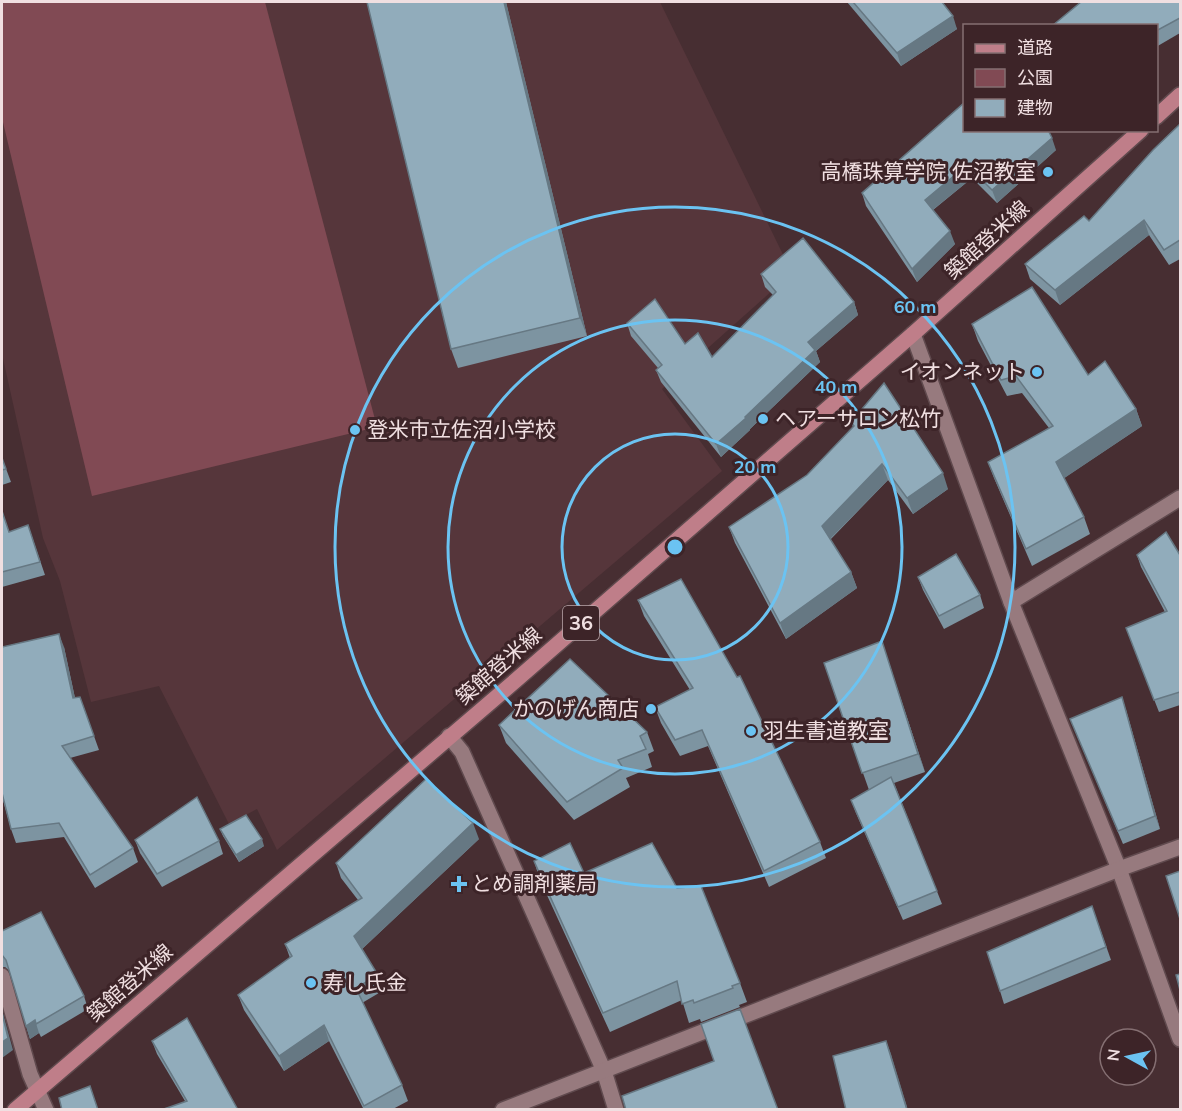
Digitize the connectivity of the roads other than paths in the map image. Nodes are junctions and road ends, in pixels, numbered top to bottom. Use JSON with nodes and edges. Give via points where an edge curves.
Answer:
{"nodes":[{"id":1,"x":1180,"y":95,"type":"edge"},
{"id":2,"x":1158,"y":115,"type":"edge"},
{"id":3,"x":1139,"y":132,"type":"edge"},
{"id":4,"x":913,"y":334,"type":"junction"},
{"id":5,"x":1180,"y":498,"type":"edge"},
{"id":6,"x":1011,"y":602,"type":"junction"},
{"id":7,"x":449,"y":736,"type":"junction"},
{"id":8,"x":1180,"y":847,"type":"edge"},
{"id":9,"x":1119,"y":869,"type":"junction"},
{"id":10,"x":2,"y":976,"type":"edge"},
{"id":11,"x":1180,"y":1040,"type":"edge"},
{"id":12,"x":604,"y":1071,"type":"junction"},
{"id":13,"x":38,"y":1090,"type":"junction"},
{"id":14,"x":15,"y":1110,"type":"edge"},
{"id":15,"x":45,"y":1110,"type":"edge"},
{"id":16,"x":503,"y":1110,"type":"edge"},
{"id":17,"x":616,"y":1110,"type":"edge"}],
"edges":[{"from":1,"to":2,"type":"main road"},
{"from":3,"to":4,"type":"main road","name":"築館登米線","number":"36"},
{"from":4,"to":6,"type":"street"},
{"from":4,"to":7,"type":"main road","name":"築館登米線","number":"36"},
{"from":5,"to":6,"type":"street"},
{"from":6,"to":9,"type":"street"},
{"from":7,"to":12,"type":"street","via":[[462,752]]},
{"from":7,"to":13,"type":"main road","name":"築館登米線","number":"36"},
{"from":8,"to":9,"type":"street"},
{"from":9,"to":11,"type":"street"},
{"from":9,"to":12,"type":"street"},
{"from":10,"to":13,"type":"street"},
{"from":12,"to":16,"type":"street"},
{"from":12,"to":17,"type":"street"},
{"from":13,"to":14,"type":"main road","name":"築館登米線","number":"36"},
{"from":13,"to":15,"type":"street"}]}
